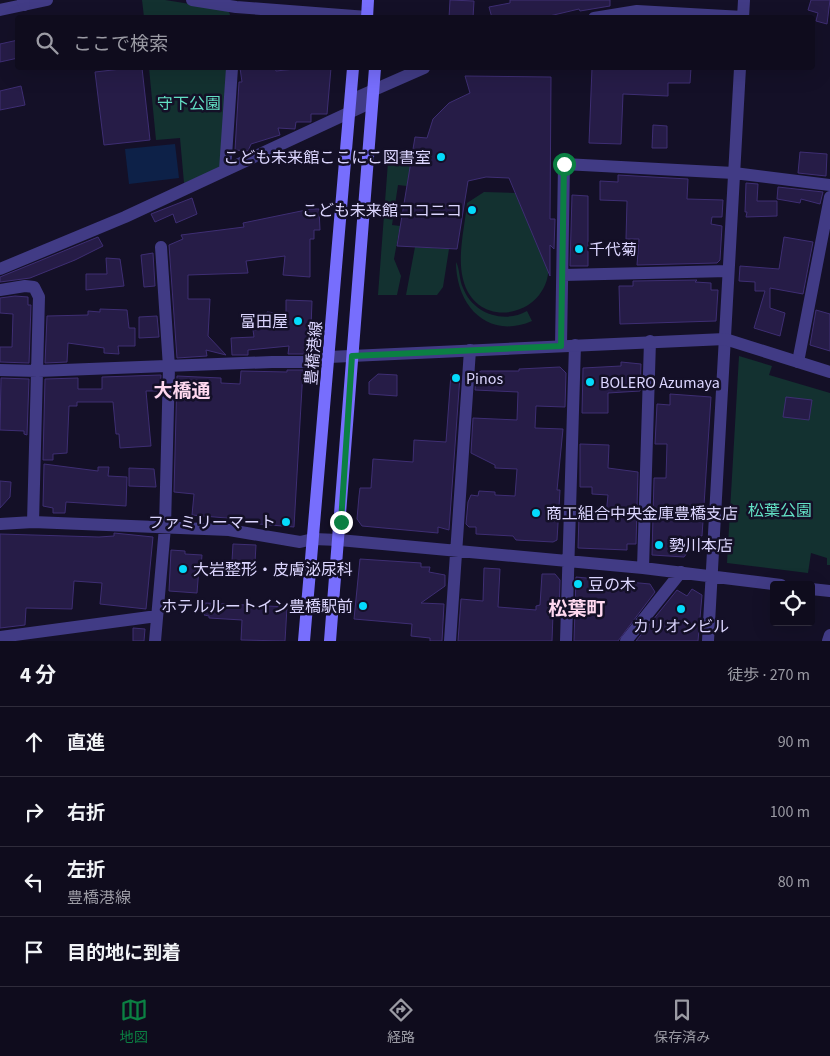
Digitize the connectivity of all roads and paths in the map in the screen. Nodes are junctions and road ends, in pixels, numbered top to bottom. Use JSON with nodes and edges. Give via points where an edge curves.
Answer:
{"nodes":[{"id":1,"x":47,"y":0,"type":"edge"},
{"id":2,"x":192,"y":0,"type":"edge"},
{"id":3,"x":368,"y":0,"type":"edge"},
{"id":4,"x":744,"y":0,"type":"edge"},
{"id":5,"x":24,"y":2,"type":"edge"},
{"id":6,"x":0,"y":10,"type":"edge"},
{"id":7,"x":236,"y":12,"type":"edge"},
{"id":8,"x":315,"y":15,"type":"edge"},
{"id":9,"x":367,"y":15,"type":"edge"},
{"id":10,"x":612,"y":15,"type":"edge"},
{"id":11,"x":708,"y":15,"type":"edge"},
{"id":12,"x":743,"y":15,"type":"edge"},
{"id":13,"x":232,"y":70,"type":"edge"},
{"id":14,"x":353,"y":70,"type":"edge"},
{"id":15,"x":375,"y":70,"type":"edge"},
{"id":16,"x":420,"y":70,"type":"edge"},
{"id":17,"x":740,"y":70,"type":"edge"},
{"id":18,"x":373,"y":97,"type":"junction"},
{"id":19,"x":350,"y":106,"type":"junction"},
{"id":20,"x":225,"y":170,"type":"junction"},
{"id":21,"x":734,"y":173,"type":"junction"},
{"id":22,"x":830,"y":185,"type":"edge"},
{"id":23,"x":830,"y":197,"type":"edge"},
{"id":24,"x":161,"y":246,"type":"dead end"},
{"id":25,"x":0,"y":269,"type":"edge"},
{"id":26,"x":728,"y":271,"type":"junction"},
{"id":27,"x":564,"y":275,"type":"junction"},
{"id":28,"x":0,"y":290,"type":"edge"},
{"id":29,"x":725,"y":339,"type":"junction"},
{"id":30,"x":650,"y":341,"type":"junction"},
{"id":31,"x":575,"y":345,"type":"junction"},
{"id":32,"x":561,"y":346,"type":"junction"},
{"id":33,"x":470,"y":350,"type":"junction"},
{"id":34,"x":352,"y":356,"type":"junction"},
{"id":35,"x":329,"y":357,"type":"junction"},
{"id":36,"x":798,"y":362,"type":"junction"},
{"id":37,"x":169,"y":367,"type":"junction"},
{"id":38,"x":0,"y":370,"type":"edge"},
{"id":39,"x":38,"y":371,"type":"junction"},
{"id":40,"x":830,"y":372,"type":"edge"},
{"id":41,"x":33,"y":522,"type":"junction"},
{"id":42,"x":0,"y":524,"type":"edge"},
{"id":43,"x":165,"y":527,"type":"junction"},
{"id":44,"x":313,"y":539,"type":"junction"},
{"id":45,"x":339,"y":540,"type":"junction"},
{"id":46,"x":456,"y":551,"type":"junction"},
{"id":47,"x":568,"y":561,"type":"junction"},
{"id":48,"x":643,"y":568,"type":"junction"},
{"id":49,"x":681,"y":572,"type":"junction"},
{"id":50,"x":712,"y":576,"type":"junction"},
{"id":51,"x":770,"y":584,"type":"edge"},
{"id":52,"x":815,"y":589,"type":"edge"},
{"id":53,"x":830,"y":591,"type":"edge"},
{"id":54,"x":157,"y":616,"type":"junction"},
{"id":55,"x":830,"y":635,"type":"edge"},
{"id":56,"x":0,"y":637,"type":"edge"},
{"id":57,"x":155,"y":641,"type":"edge"},
{"id":58,"x":304,"y":641,"type":"edge"},
{"id":59,"x":330,"y":641,"type":"edge"},
{"id":60,"x":450,"y":641,"type":"edge"},
{"id":61,"x":566,"y":641,"type":"edge"},
{"id":62,"x":626,"y":641,"type":"edge"},
{"id":63,"x":708,"y":641,"type":"edge"},
{"id":64,"x":828,"y":641,"type":"edge"}],
"edges":[{"from":1,"to":5,"type":"street"},
{"from":2,"to":7,"type":"street"},
{"from":3,"to":9,"type":"main road"},
{"from":4,"to":12,"type":"street"},
{"from":5,"to":6,"type":"street"},
{"from":7,"to":8,"type":"street"},
{"from":10,"to":11,"type":"street","via":[[637,11]]},
{"from":13,"to":20,"type":"street"},
{"from":14,"to":19,"type":"main road","name":"豊橋港線"},
{"from":15,"to":18,"type":"main road"},
{"from":16,"to":18,"type":"street"},
{"from":17,"to":21,"type":"street"},
{"from":18,"to":19,"type":"street"},
{"from":18,"to":34,"type":"main road"},
{"from":19,"to":20,"type":"street"},
{"from":19,"to":35,"type":"main road","name":"豊橋港線"},
{"from":20,"to":25,"type":"street","via":[[125,217]]},
{"from":21,"to":22,"type":"street"},
{"from":21,"to":26,"type":"street"},
{"from":21,"to":27,"type":"street","via":[[564,164]]},
{"from":23,"to":36,"type":"street"},
{"from":24,"to":37,"type":"street"},
{"from":26,"to":27,"type":"street"},
{"from":26,"to":29,"type":"street"},
{"from":27,"to":32,"type":"street"},
{"from":28,"to":39,"type":"street","via":[[25,286],[37,290]]},
{"from":29,"to":30,"type":"street"},
{"from":29,"to":36,"type":"street"},
{"from":29,"to":50,"type":"street"},
{"from":30,"to":31,"type":"street"},
{"from":30,"to":48,"type":"street"},
{"from":31,"to":32,"type":"street"},
{"from":31,"to":47,"type":"street"},
{"from":32,"to":33,"type":"street"},
{"from":33,"to":34,"type":"street"},
{"from":33,"to":46,"type":"street"},
{"from":34,"to":35,"type":"street"},
{"from":34,"to":45,"type":"main road"},
{"from":35,"to":37,"type":"street","via":[[316,362]]},
{"from":35,"to":44,"type":"main road","name":"豊橋港線"},
{"from":36,"to":40,"type":"street"},
{"from":37,"to":39,"type":"street"},
{"from":37,"to":43,"type":"street"},
{"from":38,"to":39,"type":"street"},
{"from":39,"to":41,"type":"street"},
{"from":41,"to":42,"type":"street"},
{"from":41,"to":43,"type":"street"},
{"from":43,"to":44,"type":"street","via":[[229,530],[300,542]]},
{"from":43,"to":54,"type":"street"},
{"from":44,"to":45,"type":"street"},
{"from":44,"to":58,"type":"main road","name":"豊橋港線"},
{"from":45,"to":46,"type":"street"},
{"from":45,"to":59,"type":"main road"},
{"from":46,"to":47,"type":"street"},
{"from":46,"to":60,"type":"street"},
{"from":47,"to":48,"type":"street"},
{"from":47,"to":61,"type":"street"},
{"from":48,"to":49,"type":"street"},
{"from":49,"to":50,"type":"street"},
{"from":49,"to":62,"type":"street"},
{"from":50,"to":51,"type":"street"},
{"from":50,"to":63,"type":"street"},
{"from":52,"to":53,"type":"street"},
{"from":54,"to":56,"type":"street"},
{"from":54,"to":57,"type":"street"},
{"from":55,"to":64,"type":"street"}]}
